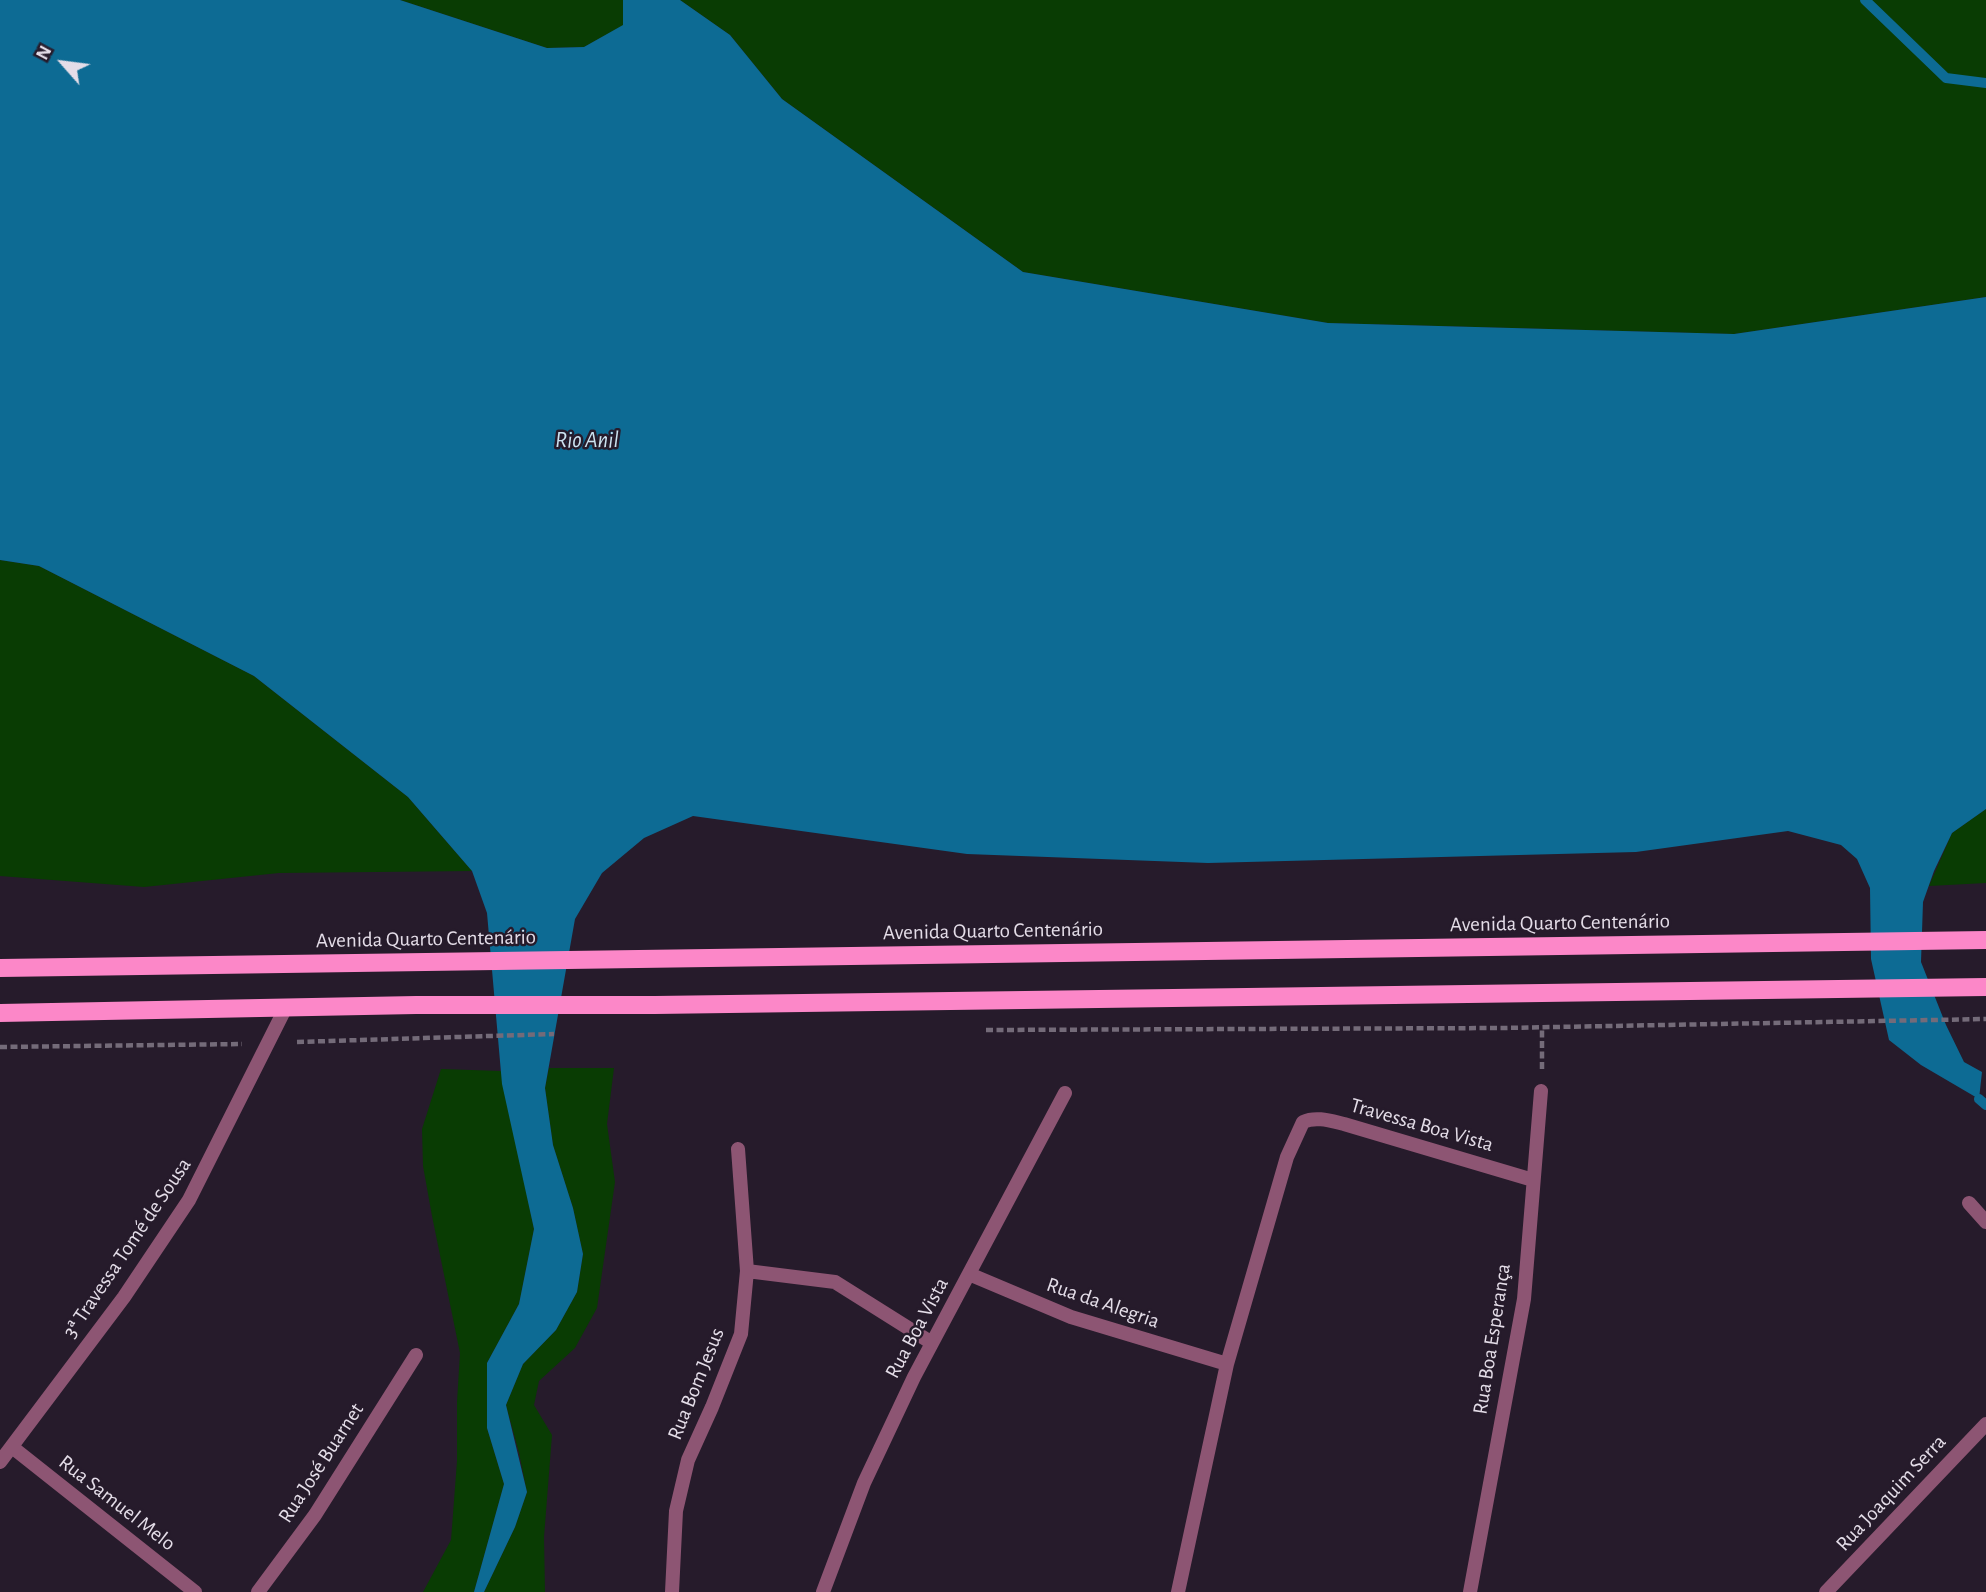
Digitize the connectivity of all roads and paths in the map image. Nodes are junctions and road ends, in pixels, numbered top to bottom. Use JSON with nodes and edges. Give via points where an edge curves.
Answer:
{"nodes":[{"id":1,"x":1986,"y":940,"type":"edge"},
{"id":2,"x":0,"y":968,"type":"edge"},
{"id":3,"x":1986,"y":987,"type":"edge"},
{"id":4,"x":286,"y":1007,"type":"junction"},
{"id":5,"x":0,"y":1013,"type":"edge"},
{"id":6,"x":1986,"y":1019,"type":"edge"},
{"id":7,"x":1542,"y":1027,"type":"junction"},
{"id":8,"x":985,"y":1030,"type":"dead end"},
{"id":9,"x":557,"y":1034,"type":"dead end"},
{"id":10,"x":268,"y":1043,"type":"junction"},
{"id":11,"x":0,"y":1047,"type":"edge"},
{"id":12,"x":1541,"y":1091,"type":"joint"},
{"id":13,"x":1065,"y":1093,"type":"dead end"},
{"id":14,"x":738,"y":1149,"type":"dead end"},
{"id":15,"x":1533,"y":1180,"type":"junction"},
{"id":16,"x":1969,"y":1203,"type":"dead end"},
{"id":17,"x":1986,"y":1222,"type":"edge"},
{"id":18,"x":747,"y":1272,"type":"junction"},
{"id":19,"x":969,"y":1274,"type":"junction"},
{"id":20,"x":932,"y":1343,"type":"junction"},
{"id":21,"x":416,"y":1355,"type":"dead end"},
{"id":22,"x":1227,"y":1364,"type":"junction"},
{"id":23,"x":1986,"y":1424,"type":"edge"},
{"id":24,"x":12,"y":1447,"type":"junction"},
{"id":25,"x":0,"y":1462,"type":"edge"},
{"id":26,"x":195,"y":1592,"type":"edge"},
{"id":27,"x":258,"y":1592,"type":"edge"},
{"id":28,"x":672,"y":1592,"type":"edge"},
{"id":29,"x":823,"y":1592,"type":"edge"},
{"id":30,"x":1178,"y":1592,"type":"edge"},
{"id":31,"x":1469,"y":1592,"type":"edge"},
{"id":32,"x":1826,"y":1592,"type":"edge"}],
"edges":[{"from":1,"to":2,"type":"main road","name":"Avenida Quarto Centenário"},
{"from":3,"to":4,"type":"main road"},
{"from":4,"to":5,"type":"main road"},
{"from":4,"to":10,"type":"street","name":"3ª Travessa Tomé de Sousa"},
{"from":6,"to":7,"type":"path"},
{"from":7,"to":8,"type":"path"},
{"from":7,"to":12,"type":"path"},
{"from":9,"to":10,"type":"path"},
{"from":10,"to":11,"type":"path"},
{"from":10,"to":24,"type":"street","name":"3ª Travessa Tomé de Sousa","via":[[189,1200],[124,1297]]},
{"from":12,"to":15,"type":"street","name":"Rua Boa Esperança"},
{"from":13,"to":19,"type":"street","name":"Rua Boa Vista"},
{"from":14,"to":18,"type":"street","name":"Rua Bom Jesus"},
{"from":15,"to":22,"type":"street","name":"Travessa Boa Vista","via":[[1344,1124],[1308,1119],[1300,1126],[1287,1157]]},
{"from":15,"to":31,"type":"street","name":"Rua Boa Esperança","via":[[1524,1299]]},
{"from":16,"to":17,"type":"street"},
{"from":18,"to":20,"type":"street","via":[[835,1282]]},
{"from":18,"to":28,"type":"street","name":"Rua Bom Jesus","via":[[741,1334],[688,1460],[676,1511]]},
{"from":19,"to":20,"type":"street","name":"Rua Boa Vista"},
{"from":19,"to":22,"type":"street","name":"Rua da Alegria","via":[[1071,1317]]},
{"from":20,"to":29,"type":"street","name":"Rua Boa Vista","via":[[864,1483]]},
{"from":21,"to":27,"type":"street","name":"Rua José Buarnet","via":[[315,1515]]},
{"from":22,"to":30,"type":"street"},
{"from":23,"to":32,"type":"street","name":"Rua Joaquim Serra"},
{"from":24,"to":25,"type":"street","name":"3ª Travessa Tomé de Sousa"},
{"from":24,"to":26,"type":"street","name":"Rua Samuel Melo"}]}
